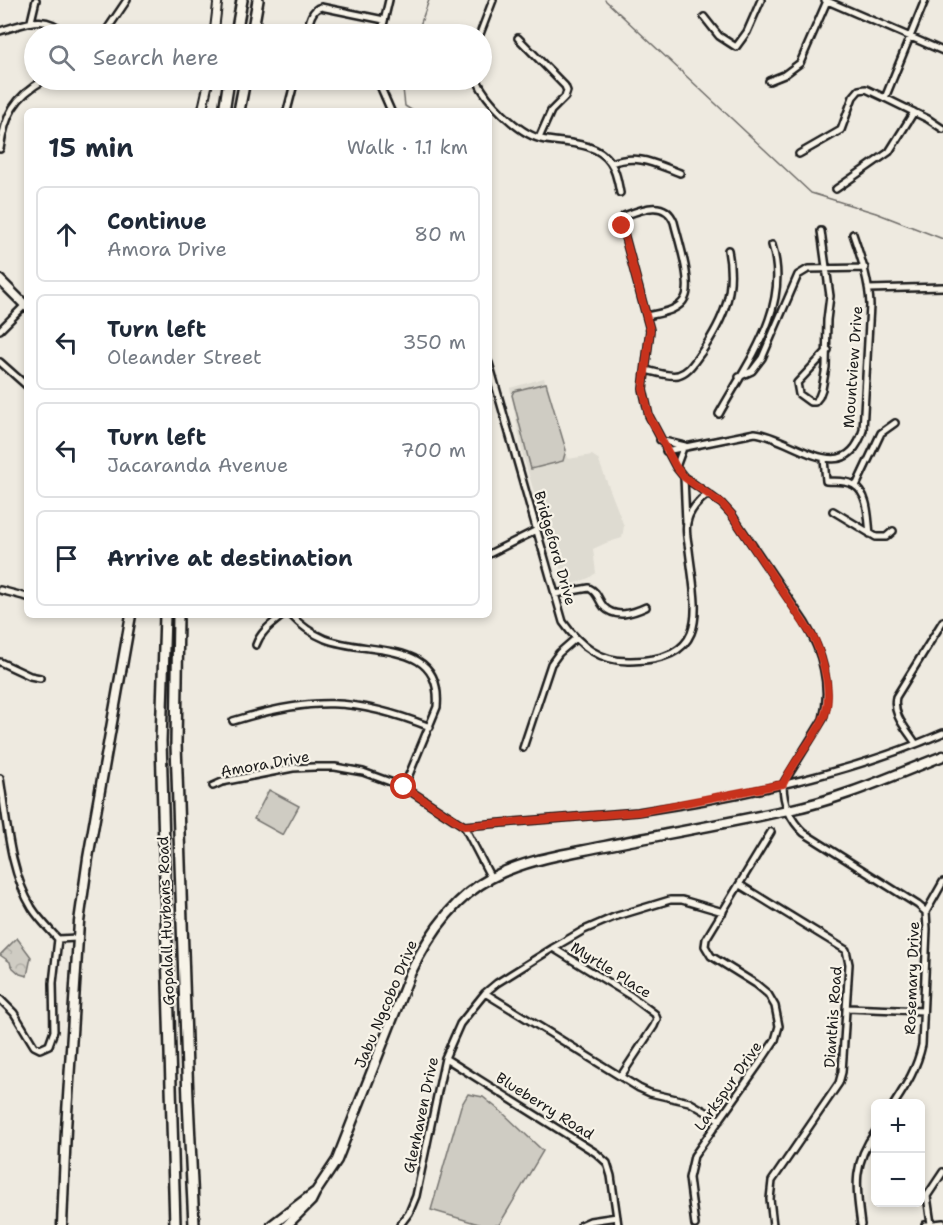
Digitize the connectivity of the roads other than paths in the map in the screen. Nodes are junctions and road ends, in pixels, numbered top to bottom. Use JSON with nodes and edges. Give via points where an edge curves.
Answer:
{"nodes":[{"id":1,"x":36,"y":0,"type":"edge"},
{"id":2,"x":127,"y":0,"type":"edge"},
{"id":3,"x":219,"y":0,"type":"edge"},
{"id":4,"x":242,"y":0,"type":"edge"},
{"id":5,"x":258,"y":0,"type":"edge"},
{"id":6,"x":389,"y":0,"type":"edge"},
{"id":7,"x":493,"y":0,"type":"edge"},
{"id":8,"x":761,"y":0,"type":"edge"},
{"id":9,"x":826,"y":0,"type":"edge"},
{"id":10,"x":925,"y":0,"type":"edge"},
{"id":11,"x":704,"y":17,"type":"dead end"},
{"id":12,"x":30,"y":21,"type":"junction"},
{"id":13,"x":384,"y":21,"type":"junction"},
{"id":14,"x":51,"y":24,"type":"edge"},
{"id":15,"x":111,"y":24,"type":"edge"},
{"id":16,"x":215,"y":24,"type":"edge"},
{"id":17,"x":238,"y":24,"type":"edge"},
{"id":18,"x":254,"y":24,"type":"edge"},
{"id":19,"x":309,"y":24,"type":"edge"},
{"id":20,"x":383,"y":24,"type":"edge"},
{"id":21,"x":484,"y":24,"type":"edge"},
{"id":22,"x":0,"y":31,"type":"edge"},
{"id":23,"x":911,"y":36,"type":"junction"},
{"id":24,"x":518,"y":38,"type":"dead end"},
{"id":25,"x":943,"y":51,"type":"edge"},
{"id":26,"x":770,"y":81,"type":"dead end"},
{"id":27,"x":29,"y":90,"type":"edge"},
{"id":28,"x":207,"y":90,"type":"edge"},
{"id":29,"x":227,"y":90,"type":"edge"},
{"id":30,"x":243,"y":90,"type":"edge"},
{"id":31,"x":292,"y":90,"type":"edge"},
{"id":32,"x":382,"y":90,"type":"edge"},
{"id":33,"x":483,"y":90,"type":"edge"},
{"id":34,"x":885,"y":98,"type":"junction"},
{"id":35,"x":203,"y":108,"type":"edge"},
{"id":36,"x":224,"y":108,"type":"edge"},
{"id":37,"x":240,"y":108,"type":"edge"},
{"id":38,"x":288,"y":108,"type":"edge"},
{"id":39,"x":390,"y":108,"type":"edge"},
{"id":40,"x":914,"y":112,"type":"junction"},
{"id":41,"x":943,"y":129,"type":"edge"},
{"id":42,"x":539,"y":138,"type":"junction"},
{"id":43,"x":0,"y":149,"type":"edge"},
{"id":44,"x":799,"y":154,"type":"dead end"},
{"id":45,"x":611,"y":163,"type":"junction"},
{"id":46,"x":680,"y":173,"type":"dead end"},
{"id":47,"x":836,"y":189,"type":"dead end"},
{"id":48,"x":620,"y":193,"type":"dead end"},
{"id":49,"x":821,"y":231,"type":"dead end"},
{"id":50,"x":853,"y":234,"type":"dead end"},
{"id":51,"x":772,"y":245,"type":"dead end"},
{"id":52,"x":728,"y":250,"type":"dead end"},
{"id":53,"x":865,"y":268,"type":"junction"},
{"id":54,"x":825,"y":269,"type":"junction"},
{"id":55,"x":0,"y":280,"type":"edge"},
{"id":56,"x":943,"y":287,"type":"edge"},
{"id":57,"x":869,"y":289,"type":"junction"},
{"id":58,"x":24,"y":303,"type":"edge"},
{"id":59,"x":24,"y":307,"type":"edge"},
{"id":60,"x":647,"y":316,"type":"junction"},
{"id":61,"x":0,"y":330,"type":"edge"},
{"id":62,"x":828,"y":350,"type":"junction"},
{"id":63,"x":0,"y":362,"type":"edge"},
{"id":64,"x":646,"y":370,"type":"junction"},
{"id":65,"x":492,"y":373,"type":"edge"},
{"id":66,"x":740,"y":377,"type":"junction"},
{"id":67,"x":24,"y":383,"type":"edge"},
{"id":68,"x":719,"y":414,"type":"dead end"},
{"id":69,"x":895,"y":423,"type":"dead end"},
{"id":70,"x":660,"y":440,"type":"junction"},
{"id":71,"x":685,"y":447,"type":"junction"},
{"id":72,"x":666,"y":451,"type":"junction"},
{"id":73,"x":824,"y":459,"type":"junction"},
{"id":74,"x":676,"y":467,"type":"junction"},
{"id":75,"x":684,"y":477,"type":"junction"},
{"id":76,"x":856,"y":486,"type":"junction"},
{"id":77,"x":708,"y":494,"type":"junction"},
{"id":78,"x":833,"y":512,"type":"dead end"},
{"id":79,"x":686,"y":524,"type":"junction"},
{"id":80,"x":537,"y":530,"type":"junction"},
{"id":81,"x":892,"y":531,"type":"dead end"},
{"id":82,"x":870,"y":534,"type":"junction"},
{"id":83,"x":492,"y":552,"type":"edge"},
{"id":84,"x":0,"y":590,"type":"edge"},
{"id":85,"x":555,"y":594,"type":"junction"},
{"id":86,"x":24,"y":596,"type":"edge"},
{"id":87,"x":646,"y":607,"type":"dead end"},
{"id":88,"x":130,"y":618,"type":"edge"},
{"id":89,"x":165,"y":618,"type":"edge"},
{"id":90,"x":178,"y":618,"type":"edge"},
{"id":91,"x":279,"y":618,"type":"edge"},
{"id":92,"x":294,"y":618,"type":"edge"},
{"id":93,"x":943,"y":621,"type":"edge"},
{"id":94,"x":575,"y":639,"type":"junction"},
{"id":95,"x":256,"y":645,"type":"dead end"},
{"id":96,"x":0,"y":662,"type":"edge"},
{"id":97,"x":40,"y":678,"type":"dead end"},
{"id":98,"x":233,"y":721,"type":"dead end"},
{"id":99,"x":430,"y":727,"type":"junction"},
{"id":100,"x":943,"y":734,"type":"edge"},
{"id":101,"x":916,"y":744,"type":"junction"},
{"id":102,"x":523,"y":748,"type":"dead end"},
{"id":103,"x":943,"y":756,"type":"edge"},
{"id":104,"x":0,"y":778,"type":"edge"},
{"id":105,"x":783,"y":784,"type":"junction"},
{"id":106,"x":213,"y":786,"type":"dead end"},
{"id":107,"x":404,"y":787,"type":"junction"},
{"id":108,"x":788,"y":810,"type":"junction"},
{"id":109,"x":464,"y":826,"type":"junction"},
{"id":110,"x":771,"y":832,"type":"dead end"},
{"id":111,"x":491,"y":878,"type":"junction"},
{"id":112,"x":943,"y":882,"type":"edge"},
{"id":113,"x":740,"y":885,"type":"junction"},
{"id":114,"x":723,"y":912,"type":"junction"},
{"id":115,"x":926,"y":912,"type":"junction"},
{"id":116,"x":77,"y":938,"type":"junction"},
{"id":117,"x":58,"y":939,"type":"junction"},
{"id":118,"x":553,"y":948,"type":"junction"},
{"id":119,"x":485,"y":993,"type":"junction"},
{"id":120,"x":0,"y":999,"type":"edge"},
{"id":121,"x":848,"y":1008,"type":"junction"},
{"id":122,"x":923,"y":1011,"type":"junction"},
{"id":123,"x":445,"y":1058,"type":"junction"},
{"id":124,"x":621,"y":1076,"type":"junction"},
{"id":125,"x":897,"y":1099,"type":"edge"},
{"id":126,"x":720,"y":1120,"type":"junction"},
{"id":127,"x":871,"y":1138,"type":"edge"},
{"id":128,"x":943,"y":1172,"type":"edge"},
{"id":129,"x":315,"y":1193,"type":"junction"},
{"id":130,"x":616,"y":1218,"type":"junction"},
{"id":131,"x":195,"y":1223,"type":"edge"},
{"id":132,"x":943,"y":1223,"type":"edge"},
{"id":133,"x":931,"y":1224,"type":"edge"},
{"id":134,"x":62,"y":1225,"type":"edge"},
{"id":135,"x":174,"y":1225,"type":"edge"},
{"id":136,"x":272,"y":1225,"type":"edge"},
{"id":137,"x":287,"y":1225,"type":"edge"},
{"id":138,"x":400,"y":1225,"type":"edge"},
{"id":139,"x":581,"y":1225,"type":"edge"},
{"id":140,"x":618,"y":1225,"type":"edge"},
{"id":141,"x":695,"y":1225,"type":"edge"},
{"id":142,"x":773,"y":1225,"type":"edge"},
{"id":143,"x":861,"y":1225,"type":"edge"},
{"id":144,"x":926,"y":1225,"type":"edge"}],
"edges":[{"from":1,"to":12,"type":"street"},
{"from":2,"to":15,"type":"street"},
{"from":3,"to":16,"type":"street"},
{"from":4,"to":17,"type":"main road"},
{"from":5,"to":18,"type":"main road"},
{"from":6,"to":13,"type":"street"},
{"from":7,"to":21,"type":"street"},
{"from":8,"to":11,"type":"street","via":[[736,47],[719,36]]},
{"from":9,"to":23,"type":"street"},
{"from":9,"to":26,"type":"street","via":[[800,63]]},
{"from":10,"to":23,"type":"street"},
{"from":12,"to":14,"type":"street"},
{"from":12,"to":22,"type":"street"},
{"from":13,"to":19,"type":"street","via":[[321,7],[312,12]]},
{"from":13,"to":20,"type":"street"},
{"from":23,"to":25,"type":"street"},
{"from":23,"to":34,"type":"street"},
{"from":24,"to":42,"type":"street","via":[[567,91],[550,111]]},
{"from":27,"to":43,"type":"street","via":[[16,101],[3,129]]},
{"from":28,"to":35,"type":"street"},
{"from":29,"to":36,"type":"main road"},
{"from":30,"to":37,"type":"main road"},
{"from":31,"to":38,"type":"street"},
{"from":32,"to":39,"type":"street"},
{"from":33,"to":42,"type":"street","via":[[525,133]]},
{"from":34,"to":40,"type":"street"},
{"from":34,"to":44,"type":"street","via":[[866,89],[859,90],[841,130]]},
{"from":40,"to":41,"type":"street"},
{"from":40,"to":47,"type":"street","via":[[889,152]]},
{"from":42,"to":45,"type":"street","via":[[594,148]]},
{"from":45,"to":46,"type":"street","via":[[628,158]]},
{"from":45,"to":48,"type":"street"},
{"from":49,"to":54,"type":"street"},
{"from":50,"to":53,"type":"street","name":"Mountview Drive"},
{"from":51,"to":66,"type":"street","via":[[778,277],[773,309]]},
{"from":52,"to":64,"type":"street","via":[[729,293],[717,330],[684,372],[673,375]]},
{"from":53,"to":54,"type":"street"},
{"from":53,"to":57,"type":"street","name":"Mountview Drive"},
{"from":54,"to":62,"type":"street","via":[[830,296]]},
{"from":54,"to":66,"type":"street","via":[[808,269],[798,275],[762,358],[752,371]]},
{"from":55,"to":58,"type":"main road"},
{"from":56,"to":57,"type":"street"},
{"from":57,"to":73,"type":"street","name":"Mountview Drive","via":[[863,430],[848,454]]},
{"from":59,"to":61,"type":"street"},
{"from":60,"to":60,"type":"street","via":[[622,226],[624,216],[658,208],[670,213],[674,222],[688,290],[678,306]]},
{"from":60,"to":64,"type":"street","via":[[650,345]]},
{"from":62,"to":62,"type":"street","via":[[819,397],[810,402],[799,393],[797,383]]},
{"from":63,"to":67,"type":"street"},
{"from":64,"to":70,"type":"street","via":[[644,399]]},
{"from":65,"to":80,"type":"street","name":"Bridgeford Drive"},
{"from":66,"to":68,"type":"street"},
{"from":69,"to":76,"type":"street","via":[[881,433]]},
{"from":70,"to":71,"type":"street"},
{"from":70,"to":72,"type":"street"},
{"from":71,"to":72,"type":"street"},
{"from":71,"to":73,"type":"street","via":[[768,434]]},
{"from":71,"to":74,"type":"street"},
{"from":72,"to":74,"type":"street"},
{"from":73,"to":76,"type":"street","via":[[826,481]]},
{"from":74,"to":75,"type":"street"},
{"from":75,"to":77,"type":"street"},
{"from":75,"to":79,"type":"street","name":"Bridgeford Drive"},
{"from":76,"to":82,"type":"street","via":[[865,502]]},
{"from":77,"to":79,"type":"street","via":[[693,509]]},
{"from":77,"to":105,"type":"street","via":[[732,515],[810,632],[821,656],[828,695],[824,719]]},
{"from":78,"to":82,"type":"street"},
{"from":79,"to":94,"type":"street","name":"Bridgeford Drive","via":[[695,622],[685,644],[662,658],[620,661],[594,653]]},
{"from":80,"to":83,"type":"street"},
{"from":80,"to":85,"type":"street","name":"Bridgeford Drive"},
{"from":81,"to":82,"type":"street","via":[[881,538]]},
{"from":84,"to":86,"type":"street"},
{"from":85,"to":87,"type":"street","via":[[589,588],[604,607],[618,614]]},
{"from":85,"to":94,"type":"street","name":"Bridgeford Drive","via":[[563,622]]},
{"from":88,"to":116,"type":"main road"},
{"from":89,"to":135,"type":"main road","name":"Gopalall Hurbans Road","via":[[161,741]]},
{"from":90,"to":131,"type":"main road","name":"Gopalall Hurbans Road","via":[[176,744]]},
{"from":91,"to":95,"type":"street","via":[[264,631]]},
{"from":92,"to":99,"type":"street","via":[[327,640],[410,655],[424,665],[435,680],[438,694]]},
{"from":93,"to":101,"type":"street","via":[[894,705]]},
{"from":94,"to":102,"type":"street","via":[[551,664]]},
{"from":96,"to":97,"type":"street"},
{"from":98,"to":99,"type":"street","via":[[278,708],[323,703],[380,709]]},
{"from":99,"to":107,"type":"street"},
{"from":100,"to":101,"type":"street"},
{"from":101,"to":105,"type":"street","via":[[834,772]]},
{"from":103,"to":108,"type":"main road","name":"Jabu Ngcobo Drive","via":[[850,792]]},
{"from":104,"to":117,"type":"street","via":[[22,889]]},
{"from":105,"to":108,"type":"street"},
{"from":105,"to":109,"type":"street","via":[[638,812]]},
{"from":106,"to":107,"type":"street","name":"Amora Drive","via":[[293,768],[335,766]]},
{"from":107,"to":109,"type":"street","name":"Amora Drive"},
{"from":108,"to":111,"type":"main road","name":"Jabu Ngcobo Drive","via":[[534,861]]},
{"from":108,"to":115,"type":"street","name":"Rosemary Drive","via":[[804,833]]},
{"from":109,"to":111,"type":"street","name":"Amora Drive"},
{"from":110,"to":113,"type":"street","name":"Larkspur Drive"},
{"from":111,"to":129,"type":"main road","name":"Jabu Ngcobo Drive","via":[[455,906],[423,946],[337,1160]]},
{"from":112,"to":115,"type":"street"},
{"from":113,"to":114,"type":"street","name":"Larkspur Drive"},
{"from":113,"to":121,"type":"street","name":"Dianthis Road","via":[[846,950]]},
{"from":114,"to":118,"type":"street","name":"Glenhaven Drive","via":[[670,900],[614,917]]},
{"from":114,"to":126,"type":"street","name":"Larkspur Drive","via":[[706,939],[707,952],[768,994],[775,1006],[778,1026],[775,1040]]},
{"from":115,"to":122,"type":"street","name":"Rosemary Drive"},
{"from":116,"to":117,"type":"street"},
{"from":116,"to":134,"type":"main road"},
{"from":117,"to":120,"type":"street","via":[[53,983],[54,1032],[49,1045],[40,1049],[34,1046],[14,1013]]},
{"from":118,"to":119,"type":"street","name":"Glenhaven Drive"},
{"from":118,"to":124,"type":"street","name":"Myrtle Place","via":[[655,1014],[654,1026]]},
{"from":119,"to":123,"type":"street","name":"Glenhaven Drive","via":[[460,1024]]},
{"from":119,"to":124,"type":"street"},
{"from":121,"to":122,"type":"street"},
{"from":121,"to":142,"type":"street","name":"Dianthis Road","via":[[843,1072],[772,1181]]},
{"from":122,"to":125,"type":"street","name":"Rosemary Drive","via":[[918,1061]]},
{"from":123,"to":130,"type":"street","name":"Blueberry Road","via":[[607,1163]]},
{"from":123,"to":138,"type":"street","name":"Glenhaven Drive","via":[[416,1196]]},
{"from":124,"to":126,"type":"street","via":[[650,1093],[689,1102]]},
{"from":126,"to":141,"type":"street","name":"Larkspur Drive","via":[[690,1168]]},
{"from":127,"to":143,"type":"street","via":[[863,1150],[856,1178]]},
{"from":128,"to":133,"type":"street","via":[[927,1196]]},
{"from":129,"to":136,"type":"main road","name":"Jabu Ngcobo Drive"},
{"from":129,"to":137,"type":"main road","name":"Jabu Ngcobo Drive"},
{"from":130,"to":139,"type":"street"},
{"from":130,"to":140,"type":"street","name":"Blueberry Road"},
{"from":132,"to":133,"type":"street"},
{"from":133,"to":144,"type":"street"}]}
